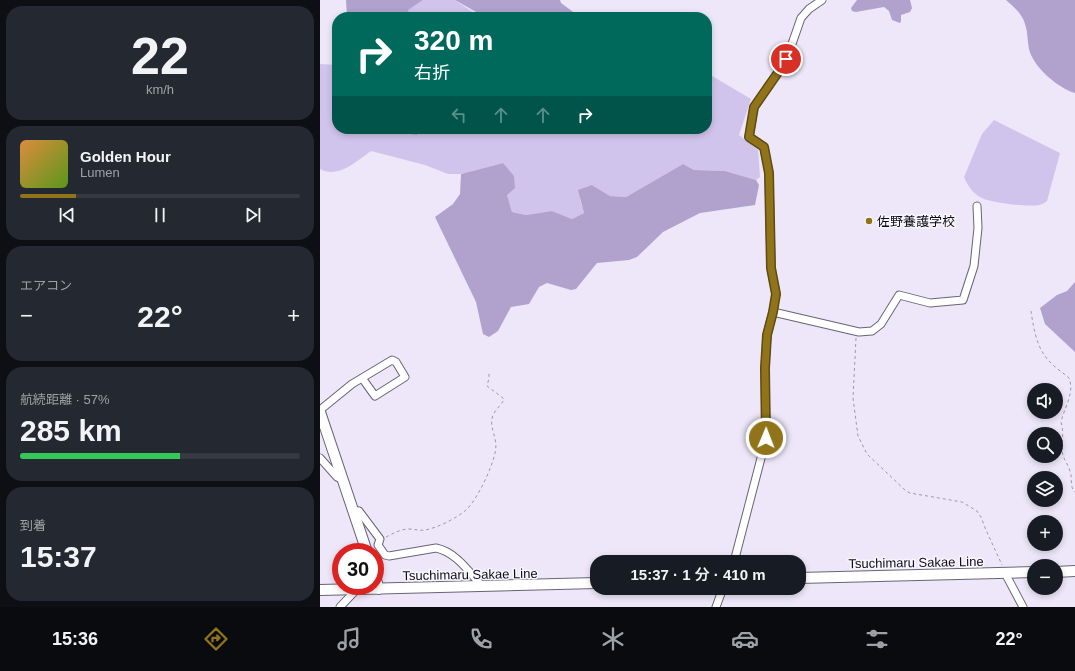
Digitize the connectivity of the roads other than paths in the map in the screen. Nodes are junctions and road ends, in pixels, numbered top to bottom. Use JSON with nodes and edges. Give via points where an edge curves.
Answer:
{"nodes":[{"id":1,"x":822,"y":0,"type":"edge"},
{"id":2,"x":977,"y":206,"type":"dead end"},
{"id":3,"x":773,"y":312,"type":"junction"},
{"id":4,"x":362,"y":378,"type":"junction"},
{"id":5,"x":320,"y":414,"type":"edge"},
{"id":6,"x":320,"y":458,"type":"edge"},
{"id":7,"x":323,"y":466,"type":"edge"},
{"id":8,"x":342,"y":479,"type":"junction"},
{"id":9,"x":353,"y":510,"type":"junction"},
{"id":10,"x":364,"y":543,"type":"edge"},
{"id":11,"x":736,"y":555,"type":"edge"},
{"id":12,"x":1075,"y":571,"type":"edge"},
{"id":13,"x":1027,"y":572,"type":"edge"},
{"id":14,"x":1063,"y":572,"type":"edge"},
{"id":15,"x":1005,"y":573,"type":"junction"},
{"id":16,"x":806,"y":578,"type":"edge"},
{"id":17,"x":590,"y":584,"type":"edge"},
{"id":18,"x":482,"y":586,"type":"junction"},
{"id":19,"x":384,"y":589,"type":"edge"},
{"id":20,"x":320,"y":590,"type":"edge"},
{"id":21,"x":332,"y":590,"type":"edge"},
{"id":22,"x":351,"y":595,"type":"edge"},
{"id":23,"x":720,"y":595,"type":"edge"},
{"id":24,"x":340,"y":607,"type":"edge"},
{"id":25,"x":716,"y":607,"type":"edge"},
{"id":26,"x":1023,"y":607,"type":"edge"}],
"edges":[{"from":1,"to":3,"type":"street","via":[[801,18],[794,41],[777,74],[754,107],[749,137],[764,147],[769,173],[771,268],[776,294]]},
{"from":2,"to":3,"type":"street","via":[[978,228],[974,266],[963,300],[930,303],[899,295],[881,324],[872,331],[857,332]]},
{"from":3,"to":11,"type":"street","via":[[767,335],[765,368],[766,438]]},
{"from":4,"to":4,"type":"street","via":[[374,396],[405,377],[392,360]]},
{"from":4,"to":5,"type":"street"},
{"from":5,"to":8,"type":"main road"},
{"from":6,"to":7,"type":"street"},
{"from":7,"to":8,"type":"street"},
{"from":8,"to":9,"type":"main road"},
{"from":9,"to":10,"type":"main road"},
{"from":9,"to":18,"type":"street","via":[[359,511],[380,539],[378,545],[385,554],[389,556],[442,549],[460,561]]},
{"from":12,"to":14,"type":"main road"},
{"from":13,"to":15,"type":"main road","name":"Tsuchimaru Sakae Line"},
{"from":15,"to":16,"type":"main road","name":"Tsuchimaru Sakae Line"},
{"from":15,"to":26,"type":"street"},
{"from":17,"to":18,"type":"main road","name":"Tsuchimaru Sakae Line"},
{"from":18,"to":19,"type":"main road","name":"Tsuchimaru Sakae Line"},
{"from":20,"to":21,"type":"main road","name":"Tsuchimaru Sakae Line"},
{"from":22,"to":24,"type":"street"},
{"from":23,"to":25,"type":"street"}]}
